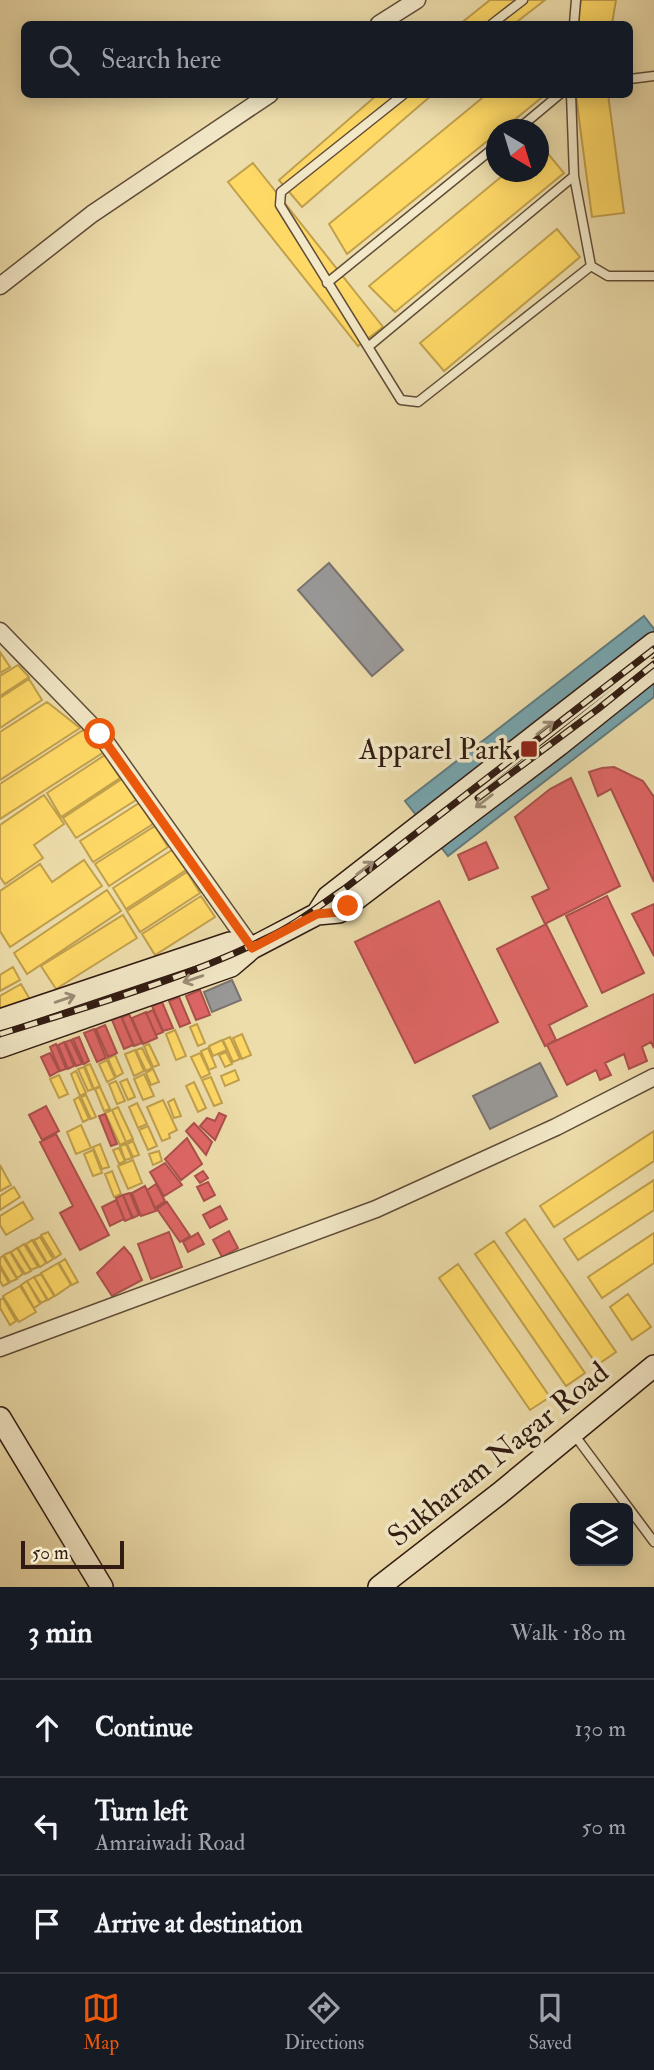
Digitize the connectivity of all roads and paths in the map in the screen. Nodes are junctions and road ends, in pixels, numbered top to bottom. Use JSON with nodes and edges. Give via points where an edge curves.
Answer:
{"nodes":[{"id":1,"x":416,"y":0,"type":"edge"},
{"id":2,"x":523,"y":0,"type":"edge"},
{"id":3,"x":576,"y":0,"type":"edge"},
{"id":4,"x":384,"y":21,"type":"edge"},
{"id":5,"x":496,"y":21,"type":"edge"},
{"id":6,"x":574,"y":21,"type":"edge"},
{"id":7,"x":654,"y":76,"type":"edge"},
{"id":8,"x":633,"y":79,"type":"edge"},
{"id":9,"x":264,"y":98,"type":"edge"},
{"id":10,"x":399,"y":98,"type":"edge"},
{"id":11,"x":555,"y":98,"type":"edge"},
{"id":12,"x":571,"y":98,"type":"edge"},
{"id":13,"x":530,"y":119,"type":"edge"},
{"id":14,"x":486,"y":154,"type":"edge"},
{"id":15,"x":574,"y":176,"type":"junction"},
{"id":16,"x":591,"y":266,"type":"junction"},
{"id":17,"x":654,"y":276,"type":"edge"},
{"id":18,"x":327,"y":283,"type":"junction"},
{"id":19,"x":0,"y":286,"type":"edge"},
{"id":20,"x":368,"y":347,"type":"junction"},
{"id":21,"x":0,"y":631,"type":"edge"},
{"id":22,"x":654,"y":643,"type":"edge"},
{"id":23,"x":654,"y":669,"type":"edge"},
{"id":24,"x":317,"y":914,"type":"junction"},
{"id":25,"x":252,"y":948,"type":"junction"},
{"id":26,"x":0,"y":1020,"type":"edge"},
{"id":27,"x":0,"y":1047,"type":"edge"},
{"id":28,"x":654,"y":1077,"type":"edge"},
{"id":29,"x":0,"y":1348,"type":"edge"},
{"id":30,"x":654,"y":1366,"type":"edge"},
{"id":31,"x":0,"y":1418,"type":"edge"},
{"id":32,"x":573,"y":1433,"type":"junction"},
{"id":33,"x":654,"y":1542,"type":"edge"},
{"id":34,"x":102,"y":1587,"type":"edge"},
{"id":35,"x":379,"y":1587,"type":"edge"}],
"edges":[{"from":1,"to":4,"type":"street"},
{"from":2,"to":5,"type":"lane"},
{"from":3,"to":6,"type":"lane"},
{"from":7,"to":8,"type":"lane"},
{"from":9,"to":19,"type":"street","via":[[92,214]]},
{"from":10,"to":18,"type":"lane","via":[[281,192],[279,205]]},
{"from":11,"to":13,"type":"lane"},
{"from":12,"to":15,"type":"lane"},
{"from":14,"to":18,"type":"lane"},
{"from":15,"to":16,"type":"lane"},
{"from":15,"to":20,"type":"lane"},
{"from":16,"to":17,"type":"lane","via":[[608,276]]},
{"from":16,"to":20,"type":"lane","via":[[418,402],[401,400]]},
{"from":18,"to":20,"type":"lane"},
{"from":21,"to":25,"type":"street","via":[[100,734]]},
{"from":24,"to":22,"type":"main road","one_way":true,"via":[[328,897]]},
{"from":23,"to":24,"type":"main road","one_way":true,"via":[[348,906],[339,912]]},
{"from":24,"to":25,"type":"main road"},
{"from":26,"to":25,"type":"main road","one_way":true,"via":[[230,943]]},
{"from":25,"to":27,"type":"main road","one_way":true,"via":[[231,966]]},
{"from":28,"to":29,"type":"street","via":[[556,1128],[376,1209]]},
{"from":30,"to":32,"type":"main road","name":"Sukharam Nagar Road"},
{"from":31,"to":34,"type":"main road"},
{"from":32,"to":33,"type":"lane"},
{"from":32,"to":35,"type":"main road","name":"Sukharam Nagar Road"}]}
